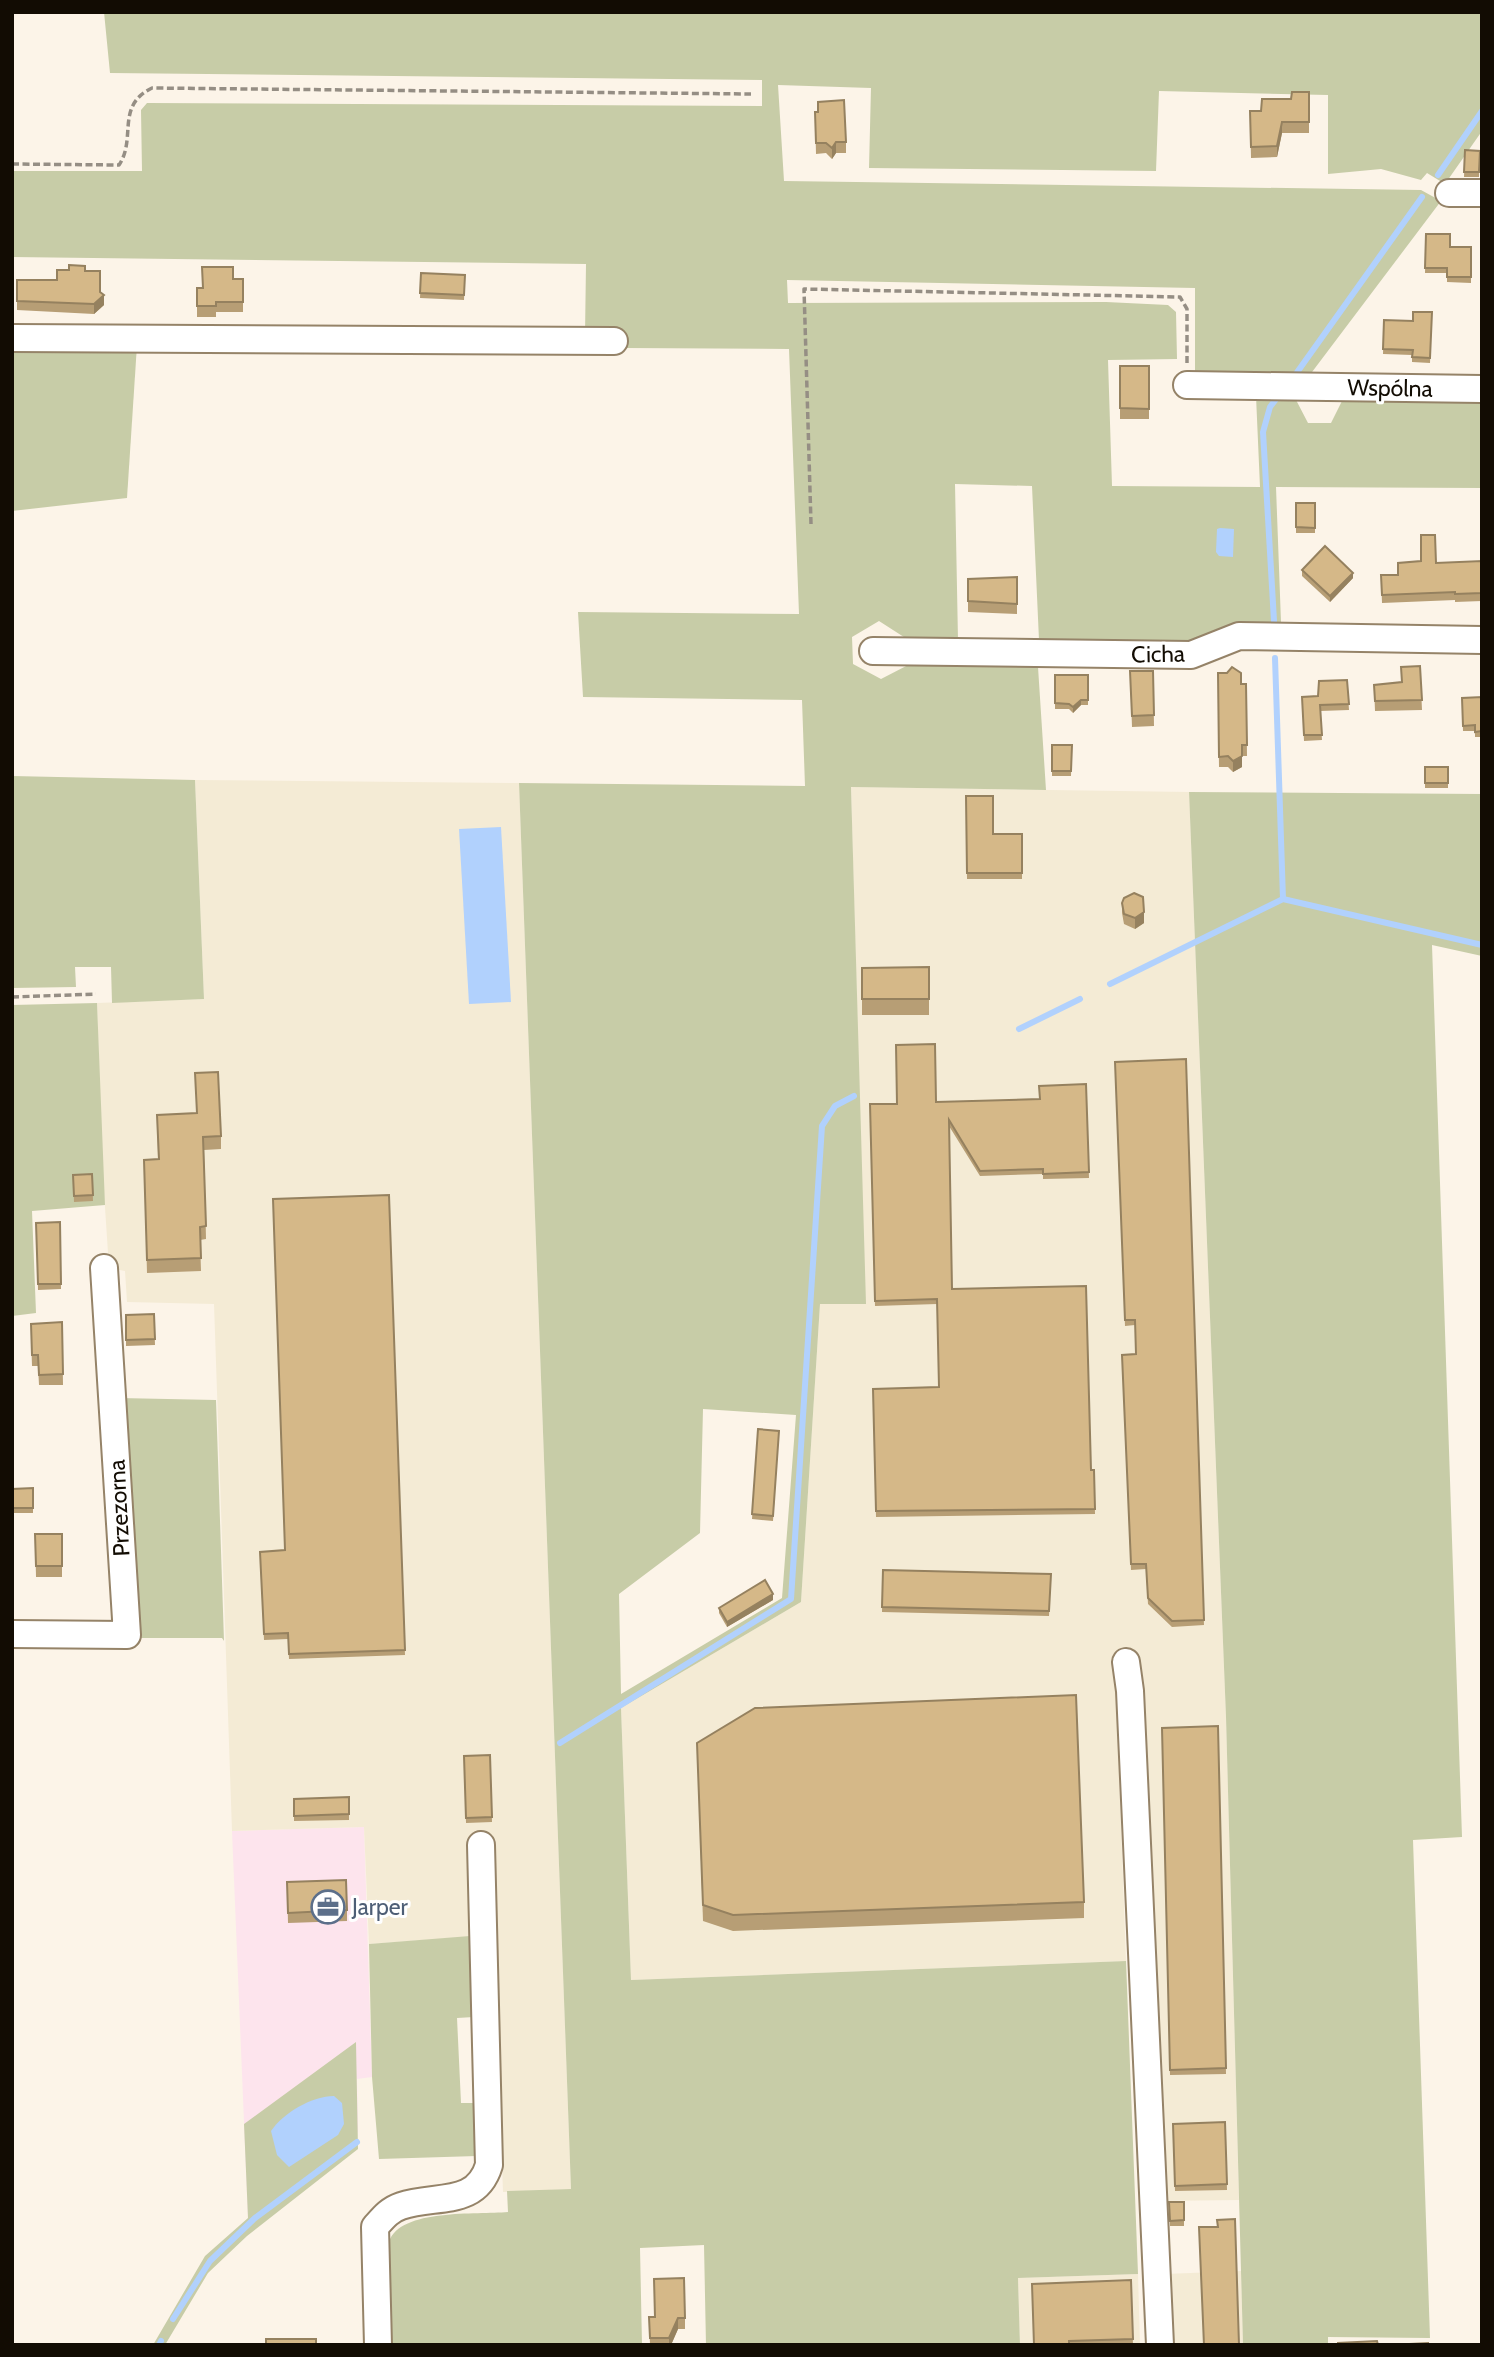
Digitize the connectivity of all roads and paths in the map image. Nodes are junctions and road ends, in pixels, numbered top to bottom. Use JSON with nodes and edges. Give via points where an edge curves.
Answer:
{"nodes":[{"id":1,"x":751,"y":94,"type":"dead end"},
{"id":2,"x":12,"y":164,"type":"edge"},
{"id":3,"x":1449,"y":193,"type":"dead end"},
{"id":4,"x":1482,"y":193,"type":"edge"},
{"id":5,"x":12,"y":338,"type":"edge"},
{"id":6,"x":614,"y":341,"type":"dead end"},
{"id":7,"x":1187,"y":385,"type":"joint"},
{"id":8,"x":1482,"y":389,"type":"edge"},
{"id":9,"x":811,"y":524,"type":"dead end"},
{"id":10,"x":1482,"y":640,"type":"edge"},
{"id":11,"x":873,"y":651,"type":"dead end"},
{"id":12,"x":96,"y":994,"type":"dead end"},
{"id":13,"x":12,"y":997,"type":"edge"},
{"id":14,"x":104,"y":1268,"type":"dead end"},
{"id":15,"x":12,"y":1634,"type":"edge"},
{"id":16,"x":1126,"y":1662,"type":"dead end"},
{"id":17,"x":481,"y":1845,"type":"dead end"},
{"id":18,"x":378,"y":2345,"type":"edge"},
{"id":19,"x":1160,"y":2345,"type":"edge"}],
"edges":[{"from":1,"to":2,"type":"path","via":[[152,88],[139,94],[129,111],[125,155],[119,165]]},
{"from":3,"to":4,"type":"street"},
{"from":5,"to":6,"type":"street"},
{"from":7,"to":8,"type":"street","name":"Wspólna"},
{"from":7,"to":9,"type":"path","via":[[1187,309],[1180,297],[804,289]]},
{"from":10,"to":11,"type":"street","name":"Cicha","via":[[1239,636],[1191,655]]},
{"from":12,"to":13,"type":"path"},
{"from":14,"to":15,"type":"street","name":"Przezorna","via":[[127,1635]]},
{"from":16,"to":19,"type":"street"},
{"from":17,"to":18,"type":"street","via":[[489,2165],[486,2177],[473,2192],[402,2206],[388,2212],[375,2227]]}]}
